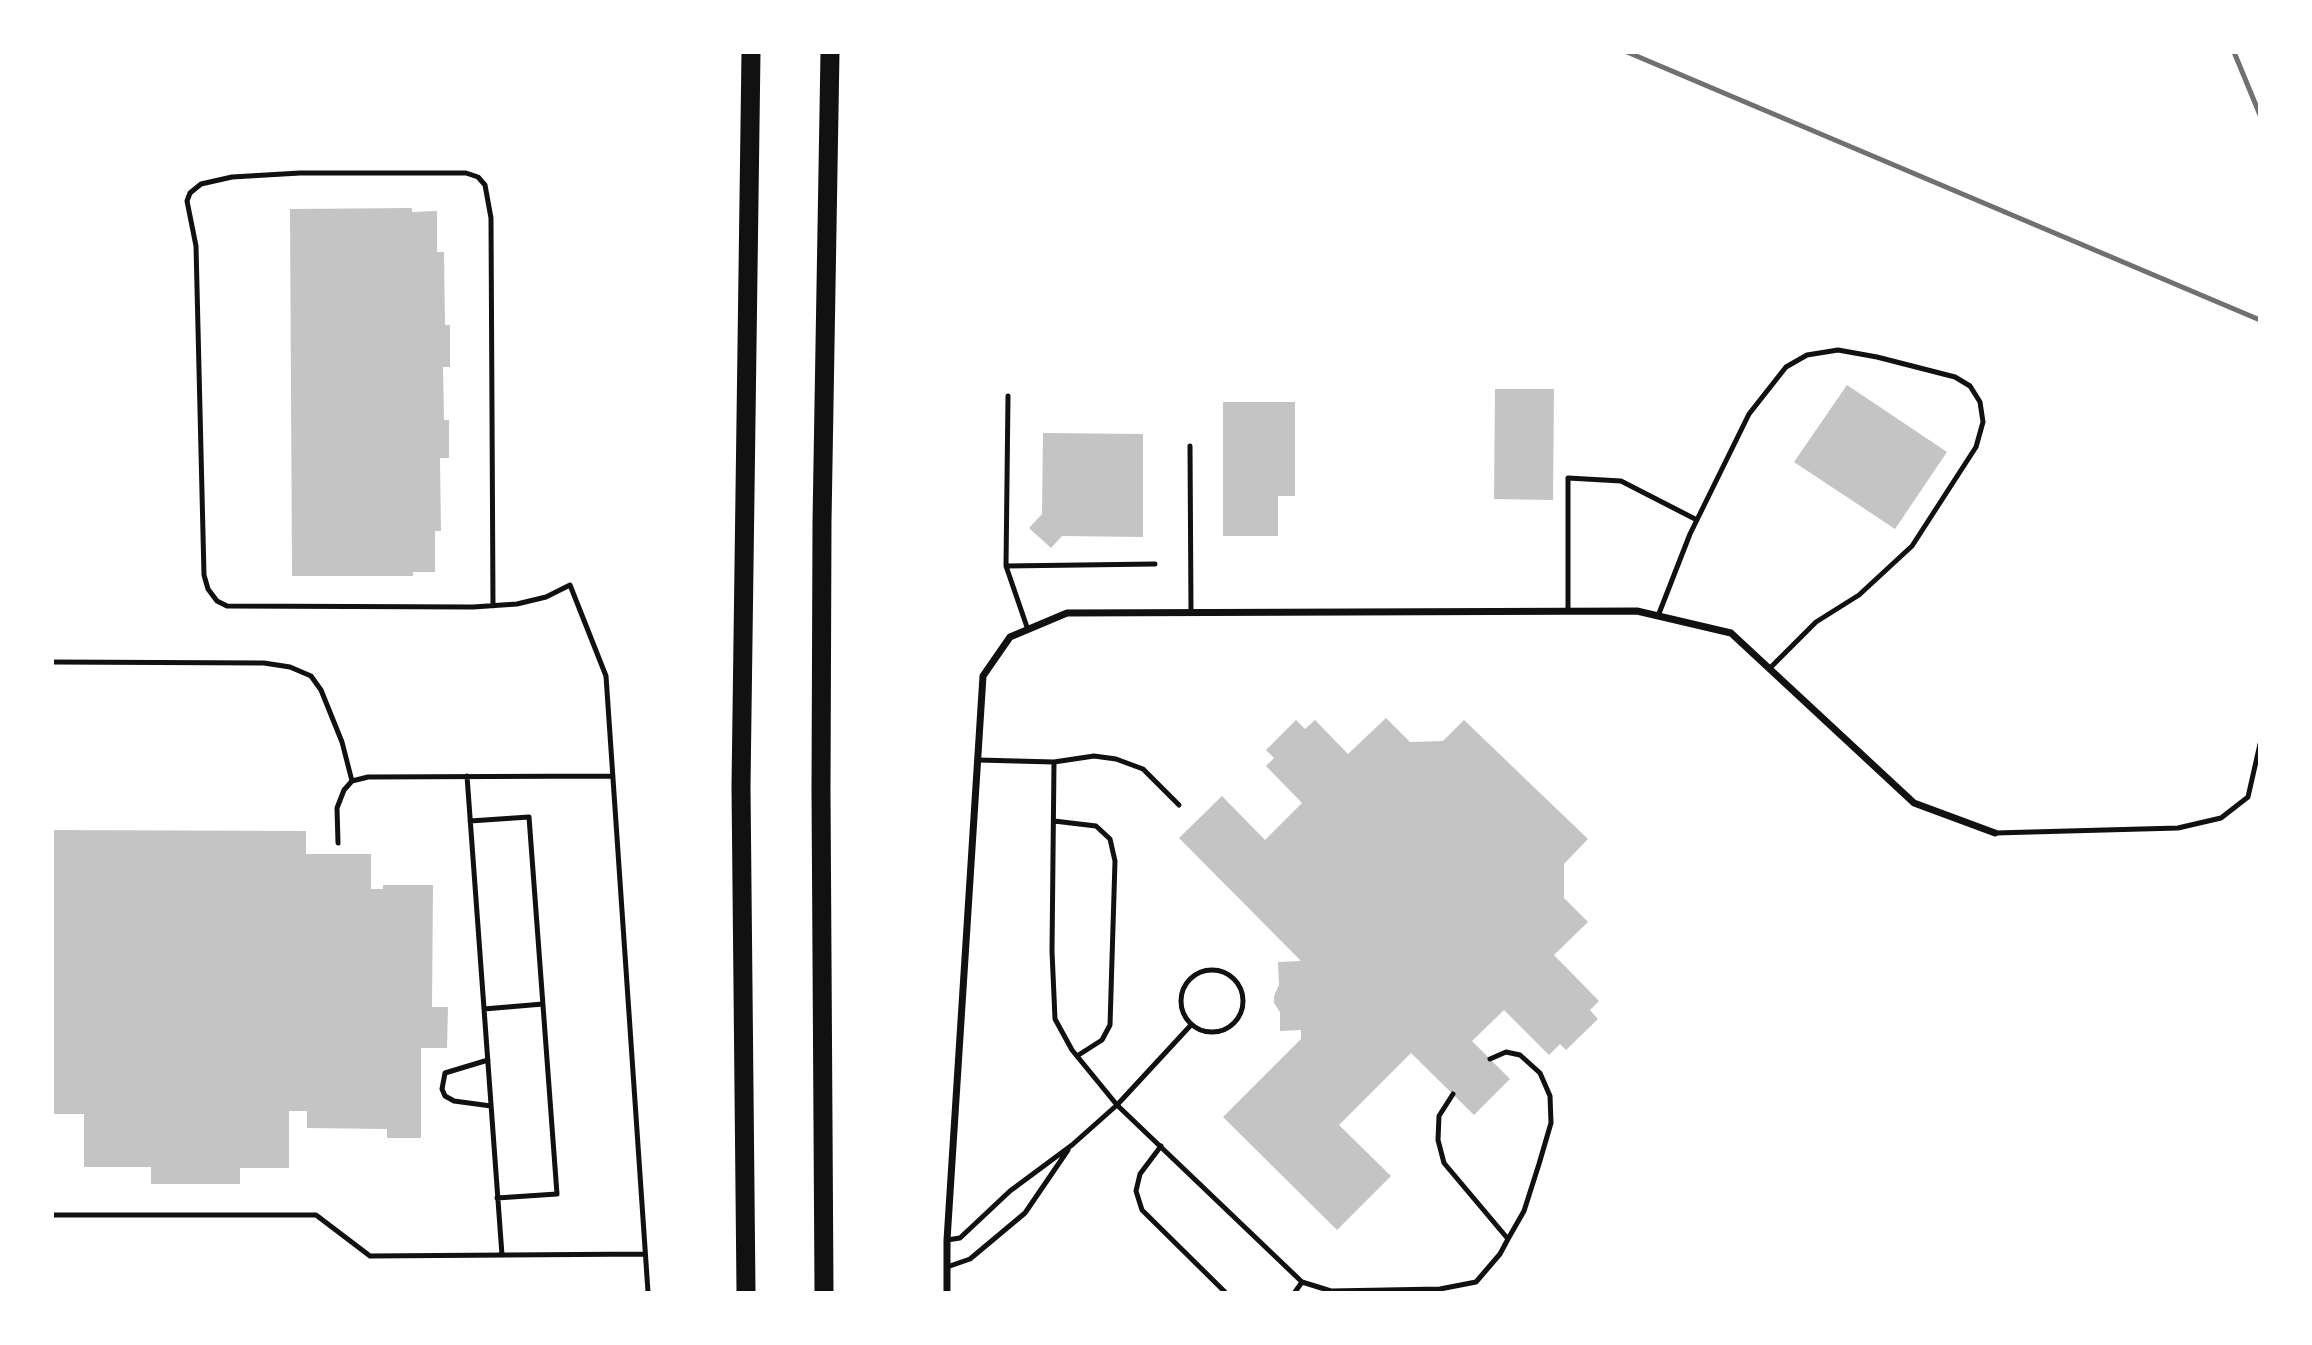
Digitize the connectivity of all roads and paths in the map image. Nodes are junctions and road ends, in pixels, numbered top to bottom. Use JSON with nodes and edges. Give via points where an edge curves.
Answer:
{"nodes":[{"id":1,"x":751,"y":52,"type":"edge"},
{"id":2,"x":830,"y":52,"type":"edge"},
{"id":3,"x":1008,"y":396,"type":"dead end"},
{"id":4,"x":1190,"y":446,"type":"dead end"},
{"id":5,"x":1697,"y":520,"type":"junction"},
{"id":6,"x":1155,"y":564,"type":"dead end"},
{"id":7,"x":1006,"y":566,"type":"junction"},
{"id":8,"x":493,"y":606,"type":"junction"},
{"id":9,"x":1568,"y":611,"type":"junction"},
{"id":10,"x":1191,"y":612,"type":"junction"},
{"id":11,"x":1658,"y":616,"type":"junction"},
{"id":12,"x":1028,"y":630,"type":"junction"},
{"id":13,"x":52,"y":662,"type":"edge"},
{"id":14,"x":1769,"y":669,"type":"junction"},
{"id":15,"x":2259,"y":744,"type":"edge"},
{"id":16,"x":978,"y":760,"type":"junction"},
{"id":17,"x":1054,"y":762,"type":"junction"},
{"id":18,"x":467,"y":776,"type":"junction"},
{"id":19,"x":613,"y":776,"type":"junction"},
{"id":20,"x":352,"y":781,"type":"junction"},
{"id":21,"x":1179,"y":805,"type":"dead end"},
{"id":22,"x":470,"y":821,"type":"junction"},
{"id":23,"x":1054,"y":821,"type":"junction"},
{"id":24,"x":1994,"y":834,"type":"joint"},
{"id":25,"x":338,"y":843,"type":"dead end"},
{"id":26,"x":543,"y":1004,"type":"junction"},
{"id":27,"x":484,"y":1009,"type":"junction"},
{"id":28,"x":1191,"y":1025,"type":"junction"},
{"id":29,"x":1077,"y":1056,"type":"junction"},
{"id":30,"x":1490,"y":1059,"type":"dead end"},
{"id":31,"x":488,"y":1060,"type":"junction"},
{"id":32,"x":1453,"y":1094,"type":"dead end"},
{"id":33,"x":1117,"y":1105,"type":"junction"},
{"id":34,"x":491,"y":1106,"type":"junction"},
{"id":35,"x":1072,"y":1145,"type":"junction"},
{"id":36,"x":1161,"y":1146,"type":"junction"},
{"id":37,"x":498,"y":1198,"type":"junction"},
{"id":38,"x":52,"y":1215,"type":"edge"},
{"id":39,"x":1508,"y":1239,"type":"junction"},
{"id":40,"x":947,"y":1240,"type":"junction"},
{"id":41,"x":645,"y":1254,"type":"junction"},
{"id":42,"x":502,"y":1255,"type":"junction"},
{"id":43,"x":947,"y":1267,"type":"junction"},
{"id":44,"x":1302,"y":1282,"type":"junction"},
{"id":45,"x":648,"y":1293,"type":"edge"},
{"id":46,"x":746,"y":1293,"type":"edge"},
{"id":47,"x":824,"y":1293,"type":"edge"},
{"id":48,"x":947,"y":1293,"type":"edge"},
{"id":49,"x":1225,"y":1293,"type":"edge"},
{"id":50,"x":1295,"y":1293,"type":"edge"}],
"edges":[{"from":1,"to":46,"type":"highway","via":[[741,772]]},
{"from":2,"to":47,"type":"highway","via":[[822,536]]},
{"from":3,"to":7,"type":"lane"},
{"from":4,"to":10,"type":"lane"},
{"from":5,"to":9,"type":"lane","via":[[1621,481],[1568,478]]},
{"from":5,"to":11,"type":"lane"},
{"from":5,"to":14,"type":"lane","via":[[1749,415],[1786,366],[1807,355],[1838,350],[1955,377],[1970,386],[1980,402],[1983,422],[1976,447],[1912,546],[1859,595],[1816,622]]},
{"from":6,"to":7,"type":"lane"},
{"from":7,"to":12,"type":"lane"},
{"from":8,"to":8,"type":"lane","via":[[226,606],[208,589],[204,575],[196,246],[187,201],[201,184],[232,177],[300,173],[467,173],[485,185],[491,218]]},
{"from":8,"to":19,"type":"lane","via":[[546,597],[570,585],[606,676]]},
{"from":9,"to":10,"type":"street"},
{"from":9,"to":11,"type":"street","via":[[1637,611]]},
{"from":10,"to":12,"type":"street","via":[[1067,612]]},
{"from":11,"to":14,"type":"street","via":[[1731,633]]},
{"from":12,"to":16,"type":"street","via":[[1010,637],[983,676]]},
{"from":13,"to":20,"type":"lane","via":[[289,667],[310,676],[321,690]]},
{"from":14,"to":24,"type":"street","via":[[1914,803]]},
{"from":15,"to":24,"type":"lane","via":[[2248,797],[2221,818],[2178,828]]},
{"from":16,"to":17,"type":"lane"},
{"from":16,"to":40,"type":"street"},
{"from":17,"to":21,"type":"lane","via":[[1094,756],[1116,759],[1143,769]]},
{"from":17,"to":23,"type":"lane"},
{"from":18,"to":19,"type":"lane"},
{"from":18,"to":20,"type":"lane"},
{"from":18,"to":22,"type":"lane"},
{"from":19,"to":41,"type":"lane"},
{"from":20,"to":25,"type":"lane","via":[[337,808]]},
{"from":22,"to":26,"type":"lane","via":[[529,817]]},
{"from":22,"to":27,"type":"lane"},
{"from":23,"to":29,"type":"lane","via":[[1055,1019]]},
{"from":23,"to":29,"type":"lane","via":[[1096,826],[1110,839],[1115,861],[1110,1025],[1102,1040]]},
{"from":26,"to":27,"type":"lane"},
{"from":26,"to":37,"type":"lane","via":[[557,1194]]},
{"from":27,"to":31,"type":"lane"},
{"from":28,"to":28,"type":"lane","via":[[1210,1033],[1238,1020],[1244,1000],[1237,981],[1229,974],[1209,970],[1190,978],[1181,1007]]},
{"from":28,"to":33,"type":"lane"},
{"from":29,"to":33,"type":"lane"},
{"from":30,"to":39,"type":"lane","via":[[1506,1052],[1520,1055],[1540,1073],[1550,1096],[1551,1123],[1539,1164],[1524,1210]]},
{"from":31,"to":34,"type":"lane"},
{"from":31,"to":34,"type":"lane","via":[[446,1073],[442,1089],[454,1101]]},
{"from":32,"to":39,"type":"lane","via":[[1439,1116],[1438,1140],[1444,1163]]},
{"from":33,"to":35,"type":"lane"},
{"from":33,"to":36,"type":"lane"},
{"from":34,"to":37,"type":"lane"},
{"from":35,"to":40,"type":"lane","via":[[1010,1191],[960,1238]]},
{"from":35,"to":43,"type":"lane","via":[[1025,1213],[970,1259]]},
{"from":36,"to":44,"type":"lane"},
{"from":36,"to":49,"type":"lane","via":[[1140,1174],[1136,1191],[1142,1210]]},
{"from":37,"to":42,"type":"lane"},
{"from":38,"to":42,"type":"lane","via":[[316,1215],[370,1256]]},
{"from":39,"to":44,"type":"lane","via":[[1476,1282],[1440,1289],[1331,1291]]},
{"from":40,"to":43,"type":"street"},
{"from":41,"to":42,"type":"lane"},
{"from":41,"to":45,"type":"lane"},
{"from":43,"to":48,"type":"street"},
{"from":44,"to":50,"type":"lane"}]}
